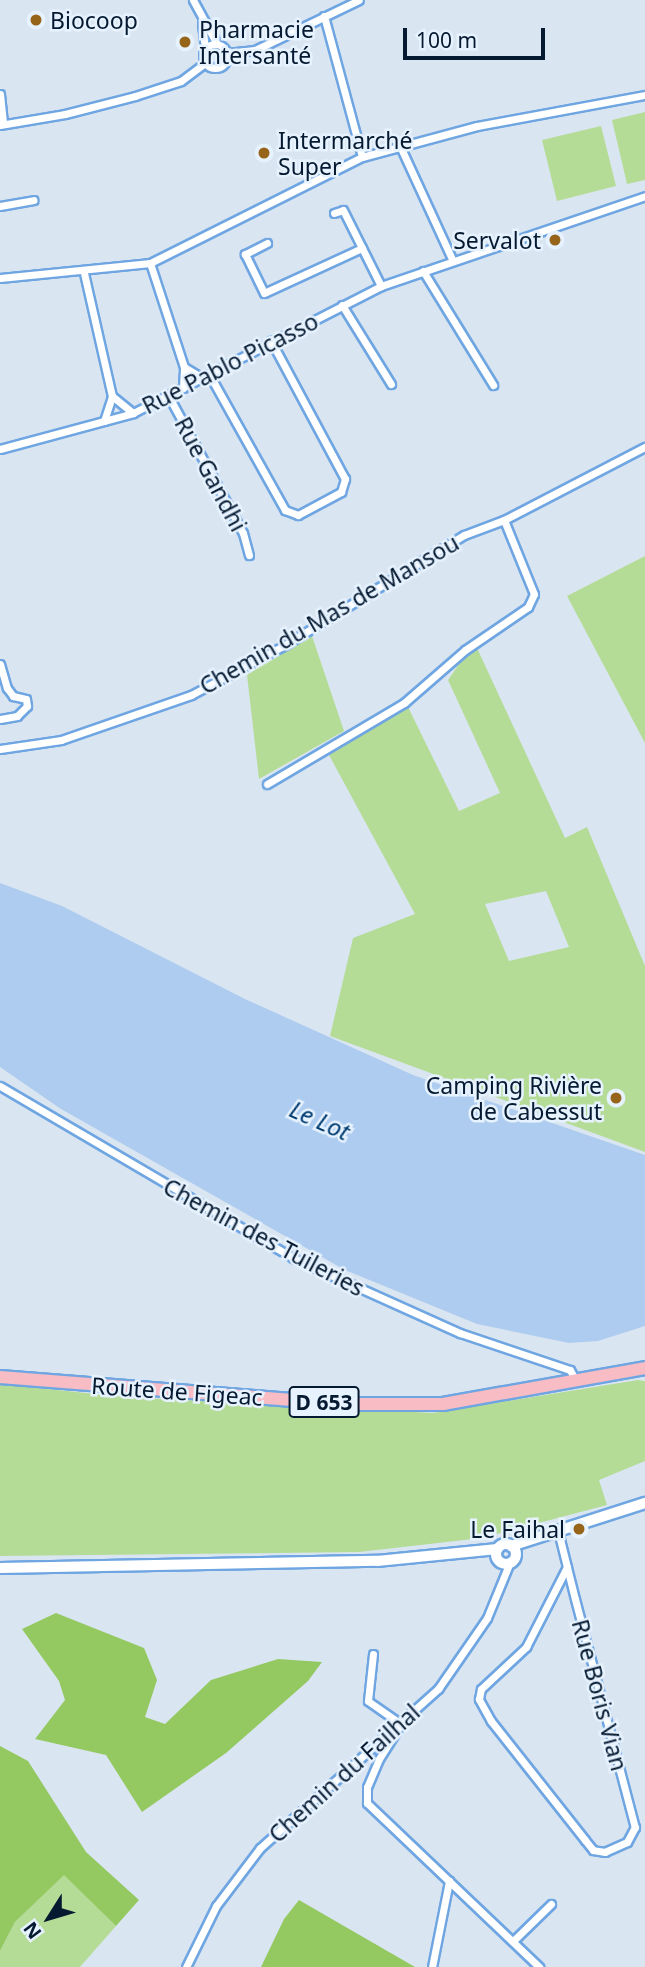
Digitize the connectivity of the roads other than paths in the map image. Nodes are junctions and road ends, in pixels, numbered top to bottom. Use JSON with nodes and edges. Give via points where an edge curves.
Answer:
{"nodes":[{"id":1,"x":193,"y":0,"type":"edge"},
{"id":2,"x":359,"y":0,"type":"edge"},
{"id":3,"x":324,"y":16,"type":"junction"},
{"id":4,"x":202,"y":23,"type":"junction"},
{"id":5,"x":217,"y":44,"type":"junction"},
{"id":6,"x":205,"y":48,"type":"junction"},
{"id":7,"x":226,"y":53,"type":"junction"},
{"id":8,"x":205,"y":63,"type":"junction"},
{"id":9,"x":0,"y":94,"type":"edge"},
{"id":10,"x":645,"y":95,"type":"edge"},
{"id":11,"x":1,"y":124,"type":"edge"},
{"id":12,"x":400,"y":146,"type":"junction"},
{"id":13,"x":362,"y":157,"type":"junction"},
{"id":14,"x":645,"y":196,"type":"edge"},
{"id":15,"x":33,"y":200,"type":"dead end"},
{"id":16,"x":0,"y":206,"type":"edge"},
{"id":17,"x":334,"y":214,"type":"dead end"},
{"id":18,"x":267,"y":243,"type":"dead end"},
{"id":19,"x":362,"y":248,"type":"junction"},
{"id":20,"x":452,"y":258,"type":"junction"},
{"id":21,"x":150,"y":263,"type":"junction"},
{"id":22,"x":424,"y":271,"type":"junction"},
{"id":23,"x":84,"y":272,"type":"junction"},
{"id":24,"x":0,"y":278,"type":"edge"},
{"id":25,"x":382,"y":286,"type":"junction"},
{"id":26,"x":342,"y":305,"type":"junction"},
{"id":27,"x":271,"y":341,"type":"junction"},
{"id":28,"x":184,"y":367,"type":"junction"},
{"id":29,"x":205,"y":376,"type":"junction"},
{"id":30,"x":391,"y":384,"type":"dead end"},
{"id":31,"x":493,"y":385,"type":"dead end"},
{"id":32,"x":183,"y":388,"type":"junction"},
{"id":33,"x":168,"y":395,"type":"junction"},
{"id":34,"x":112,"y":396,"type":"junction"},
{"id":35,"x":133,"y":413,"type":"junction"},
{"id":36,"x":104,"y":421,"type":"junction"},
{"id":37,"x":645,"y":447,"type":"edge"},
{"id":38,"x":0,"y":449,"type":"edge"},
{"id":39,"x":504,"y":520,"type":"junction"},
{"id":40,"x":249,"y":555,"type":"dead end"},
{"id":41,"x":0,"y":664,"type":"edge"},
{"id":42,"x":0,"y":719,"type":"edge"},
{"id":43,"x":0,"y":749,"type":"edge"},
{"id":44,"x":267,"y":784,"type":"dead end"},
{"id":45,"x":0,"y":1086,"type":"edge"},
{"id":46,"x":645,"y":1368,"type":"edge"},
{"id":47,"x":0,"y":1377,"type":"edge"},
{"id":48,"x":576,"y":1381,"type":"junction"},
{"id":49,"x":645,"y":1503,"type":"edge"},
{"id":50,"x":558,"y":1531,"type":"junction"},
{"id":51,"x":505,"y":1555,"type":"junction"},
{"id":52,"x":567,"y":1567,"type":"junction"},
{"id":53,"x":0,"y":1568,"type":"edge"},
{"id":54,"x":373,"y":1654,"type":"dead end"},
{"id":55,"x":401,"y":1724,"type":"junction"},
{"id":56,"x":449,"y":1881,"type":"junction"},
{"id":57,"x":551,"y":1904,"type":"dead end"},
{"id":58,"x":513,"y":1941,"type":"junction"},
{"id":59,"x":186,"y":1967,"type":"edge"},
{"id":60,"x":432,"y":1967,"type":"edge"},
{"id":61,"x":539,"y":1967,"type":"edge"}],
"edges":[{"from":1,"to":4,"type":"street"},
{"from":2,"to":3,"type":"street"},
{"from":3,"to":7,"type":"street","via":[[255,50]]},
{"from":3,"to":13,"type":"street"},
{"from":4,"to":5,"type":"street"},
{"from":4,"to":6,"type":"street"},
{"from":5,"to":6,"type":"street"},
{"from":5,"to":7,"type":"street"},
{"from":6,"to":8,"type":"street"},
{"from":7,"to":8,"type":"street","via":[[221,66]]},
{"from":8,"to":11,"type":"street","via":[[181,81],[135,96]]},
{"from":9,"to":11,"type":"street"},
{"from":10,"to":12,"type":"street","via":[[560,108]]},
{"from":12,"to":13,"type":"street"},
{"from":12,"to":20,"type":"street"},
{"from":13,"to":21,"type":"street"},
{"from":14,"to":20,"type":"street","name":"Rue Pablo Picasso"},
{"from":15,"to":16,"type":"street"},
{"from":17,"to":19,"type":"street","via":[[343,210]]},
{"from":18,"to":19,"type":"street","via":[[245,254],[264,293]]},
{"from":19,"to":25,"type":"street"},
{"from":20,"to":22,"type":"street","name":"Rue Pablo Picasso"},
{"from":21,"to":23,"type":"street"},
{"from":21,"to":28,"type":"street"},
{"from":22,"to":25,"type":"street","name":"Rue Pablo Picasso"},
{"from":22,"to":31,"type":"street"},
{"from":23,"to":24,"type":"street"},
{"from":23,"to":34,"type":"street"},
{"from":25,"to":26,"type":"street","name":"Rue Pablo Picasso"},
{"from":26,"to":27,"type":"street","name":"Rue Pablo Picasso"},
{"from":26,"to":30,"type":"street"},
{"from":27,"to":29,"type":"street","name":"Rue Pablo Picasso"},
{"from":27,"to":29,"type":"street","via":[[345,479],[341,492],[298,515],[285,510]]},
{"from":28,"to":29,"type":"street"},
{"from":28,"to":32,"type":"street"},
{"from":29,"to":32,"type":"street","name":"Rue Pablo Picasso"},
{"from":32,"to":33,"type":"street","name":"Rue Pablo Picasso"},
{"from":33,"to":35,"type":"street","name":"Rue Pablo Picasso"},
{"from":33,"to":40,"type":"street","name":"Rue Gandhi","via":[[243,533]]},
{"from":34,"to":35,"type":"street"},
{"from":34,"to":36,"type":"street"},
{"from":35,"to":36,"type":"street","name":"Rue Pablo Picasso"},
{"from":36,"to":38,"type":"street","name":"Rue Pablo Picasso"},
{"from":37,"to":39,"type":"street","name":"Chemin du Mas de Mansou"},
{"from":39,"to":43,"type":"street","name":"Chemin du Mas de Mansou","via":[[464,535],[419,567],[191,695],[61,740]]},
{"from":39,"to":44,"type":"street","via":[[534,594],[528,607],[465,650],[404,703]]},
{"from":41,"to":42,"type":"street","via":[[7,688],[13,696],[26,699],[27,706],[17,716]]},
{"from":45,"to":48,"type":"street","name":"Chemin des Tuileries","via":[[293,1258],[460,1333],[570,1370]]},
{"from":46,"to":48,"type":"main road","name":"Route de Figeac","number":"D 653"},
{"from":47,"to":48,"type":"main road","name":"Route de Figeac","number":"D 653","via":[[343,1404],[430,1404]]},
{"from":49,"to":50,"type":"street"},
{"from":50,"to":51,"type":"street"},
{"from":50,"to":52,"type":"street","name":"Rue Boris Vian"},
{"from":51,"to":53,"type":"street"},
{"from":51,"to":55,"type":"street","name":"Chemin du Failhal","via":[[503,1581],[466,1650],[438,1689]]},
{"from":52,"to":52,"type":"street","name":"Rue Boris Vian","via":[[635,1828],[632,1837],[614,1850],[593,1850],[491,1721],[479,1699],[481,1689],[526,1647]]},
{"from":54,"to":55,"type":"street","via":[[368,1701]]},
{"from":55,"to":56,"type":"street","via":[[371,1778],[367,1803],[405,1844]]},
{"from":55,"to":59,"type":"street","name":"Chemin du Failhal","via":[[370,1746],[260,1848],[216,1906]]},
{"from":56,"to":58,"type":"street"},
{"from":56,"to":60,"type":"street"},
{"from":57,"to":58,"type":"street"},
{"from":58,"to":61,"type":"street"}]}
